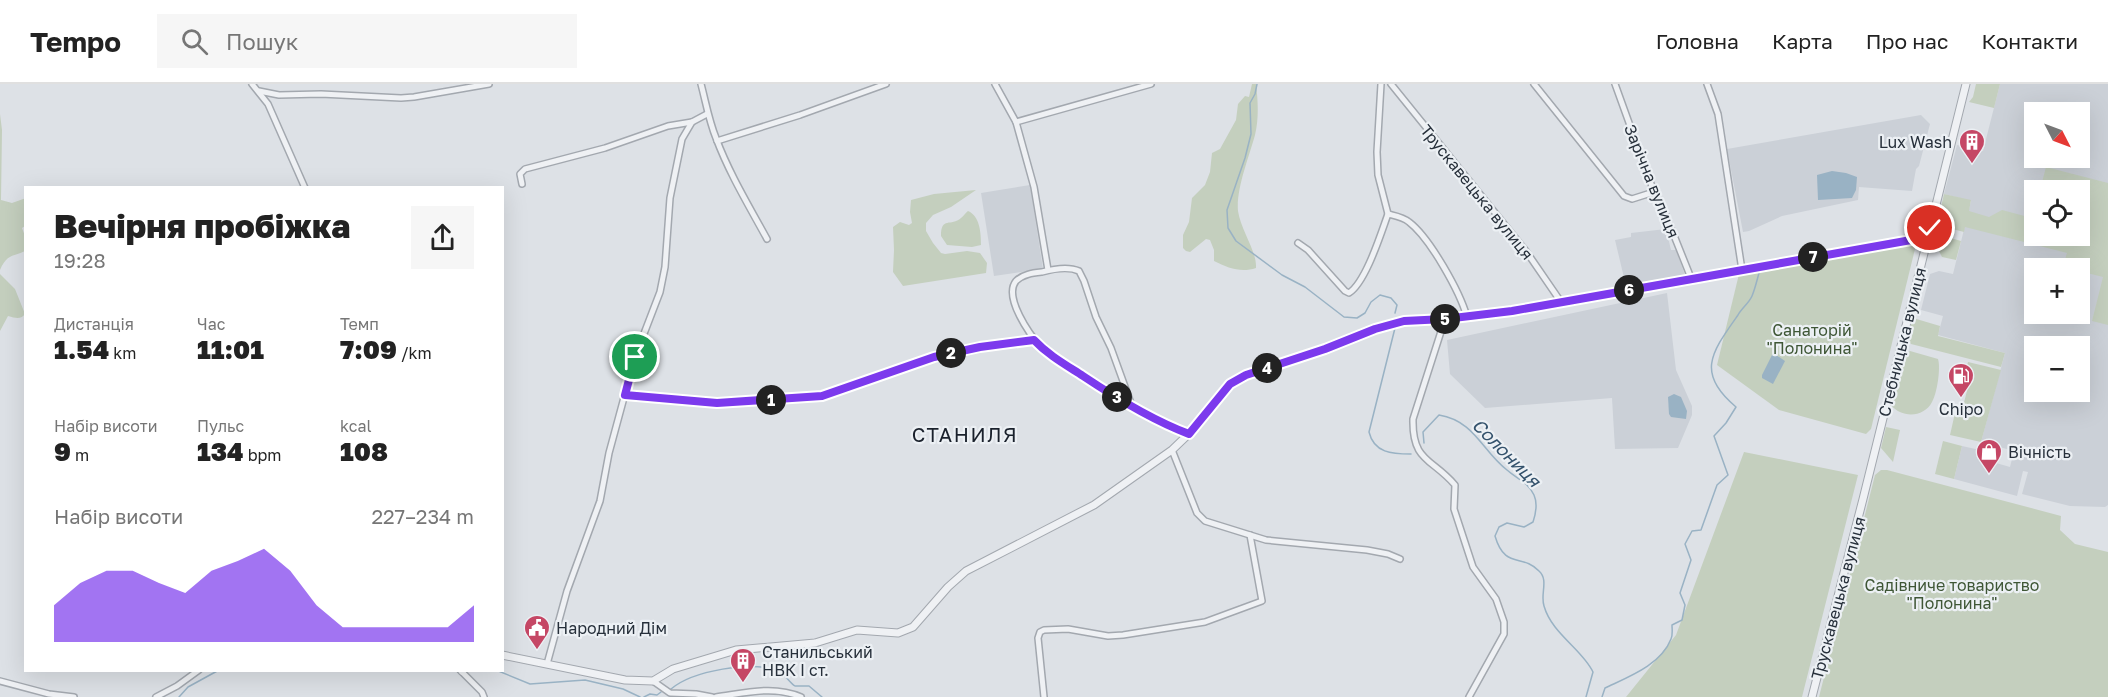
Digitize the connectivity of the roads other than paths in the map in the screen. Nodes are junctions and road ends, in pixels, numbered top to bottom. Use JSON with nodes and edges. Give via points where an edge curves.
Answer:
{"nodes":[{"id":1,"x":252,"y":84,"type":"edge"},
{"id":2,"x":489,"y":84,"type":"edge"},
{"id":3,"x":701,"y":84,"type":"edge"},
{"id":4,"x":886,"y":84,"type":"edge"},
{"id":5,"x":995,"y":84,"type":"edge"},
{"id":6,"x":1151,"y":84,"type":"edge"},
{"id":7,"x":1381,"y":84,"type":"edge"},
{"id":8,"x":1390,"y":84,"type":"edge"},
{"id":9,"x":1534,"y":84,"type":"edge"},
{"id":10,"x":1615,"y":84,"type":"edge"},
{"id":11,"x":1707,"y":84,"type":"edge"},
{"id":12,"x":1966,"y":84,"type":"edge"},
{"id":13,"x":259,"y":91,"type":"junction"},
{"id":14,"x":707,"y":114,"type":"junction"},
{"id":15,"x":692,"y":122,"type":"junction"},
{"id":16,"x":1016,"y":122,"type":"junction"},
{"id":17,"x":717,"y":141,"type":"junction"},
{"id":18,"x":522,"y":184,"type":"dead end"},
{"id":19,"x":304,"y":186,"type":"edge"},
{"id":20,"x":1654,"y":192,"type":"junction"},
{"id":21,"x":1388,"y":214,"type":"junction"},
{"id":22,"x":1925,"y":237,"type":"junction"},
{"id":23,"x":767,"y":239,"type":"dead end"},
{"id":24,"x":1298,"y":243,"type":"dead end"},
{"id":25,"x":1048,"y":270,"type":"junction"},
{"id":26,"x":1743,"y":270,"type":"junction"},
{"id":27,"x":1691,"y":278,"type":"junction"},
{"id":28,"x":1561,"y":302,"type":"junction"},
{"id":29,"x":1467,"y":317,"type":"junction"},
{"id":30,"x":1445,"y":319,"type":"junction"},
{"id":31,"x":1034,"y":340,"type":"junction"},
{"id":32,"x":625,"y":395,"type":"junction"},
{"id":33,"x":1132,"y":406,"type":"junction"},
{"id":34,"x":1189,"y":434,"type":"junction"},
{"id":35,"x":1172,"y":450,"type":"junction"},
{"id":36,"x":1863,"y":499,"type":"joint"},
{"id":37,"x":1250,"y":535,"type":"junction"},
{"id":38,"x":1400,"y":560,"type":"dead end"},
{"id":39,"x":504,"y":655,"type":"edge"},
{"id":40,"x":547,"y":664,"type":"junction"},
{"id":41,"x":196,"y":672,"type":"edge"},
{"id":42,"x":462,"y":672,"type":"edge"},
{"id":43,"x":0,"y":681,"type":"edge"},
{"id":44,"x":653,"y":681,"type":"junction"},
{"id":45,"x":165,"y":695,"type":"edge"},
{"id":46,"x":74,"y":697,"type":"edge"},
{"id":47,"x":156,"y":697,"type":"edge"},
{"id":48,"x":484,"y":697,"type":"edge"},
{"id":49,"x":712,"y":697,"type":"edge"},
{"id":50,"x":716,"y":697,"type":"edge"},
{"id":51,"x":801,"y":697,"type":"edge"},
{"id":52,"x":1044,"y":697,"type":"edge"},
{"id":53,"x":1469,"y":697,"type":"edge"},
{"id":54,"x":1812,"y":697,"type":"edge"}],
"edges":[{"from":1,"to":13,"type":"street"},
{"from":2,"to":13,"type":"street","via":[[414,98],[279,95]]},
{"from":3,"to":14,"type":"street"},
{"from":4,"to":17,"type":"street"},
{"from":5,"to":16,"type":"street"},
{"from":6,"to":16,"type":"street"},
{"from":7,"to":21,"type":"street","via":[[1378,175]]},
{"from":8,"to":28,"type":"street","name":"Трускавецька вулиця","via":[[1526,251]]},
{"from":9,"to":20,"type":"street","via":[[1621,193],[1632,198]]},
{"from":10,"to":20,"type":"street","name":"Зарічна вулиця"},
{"from":11,"to":26,"type":"street","via":[[1718,114]]},
{"from":12,"to":22,"type":"street","name":"Стебницька вулиця"},
{"from":13,"to":19,"type":"street"},
{"from":14,"to":15,"type":"street"},
{"from":14,"to":17,"type":"street"},
{"from":15,"to":18,"type":"street","via":[[525,169],[520,174]]},
{"from":15,"to":32,"type":"street","via":[[682,139],[670,198],[663,281]]},
{"from":16,"to":25,"type":"street","via":[[1034,187]]},
{"from":17,"to":23,"type":"street"},
{"from":20,"to":27,"type":"street","name":"Зарічна вулиця"},
{"from":21,"to":24,"type":"street","via":[[1375,251],[1349,293]]},
{"from":21,"to":29,"type":"street","via":[[1407,221],[1423,236]]},
{"from":22,"to":26,"type":"street"},
{"from":22,"to":36,"type":"street","name":"Стебницька вулиця"},
{"from":25,"to":31,"type":"street","via":[[1024,276],[1013,286],[1014,304]]},
{"from":25,"to":33,"type":"street","via":[[1076,269],[1082,275]]},
{"from":26,"to":27,"type":"street"},
{"from":27,"to":28,"type":"street"},
{"from":28,"to":29,"type":"street"},
{"from":29,"to":30,"type":"street"},
{"from":30,"to":34,"type":"street","via":[[1389,325],[1246,375],[1230,384]]},
{"from":30,"to":53,"type":"street","via":[[1413,418],[1413,432],[1428,463],[1455,485],[1454,509],[1473,567],[1503,615],[1504,634]]},
{"from":31,"to":32,"type":"street","via":[[934,357],[822,396],[717,403]]},
{"from":31,"to":33,"type":"street"},
{"from":32,"to":40,"type":"street","via":[[600,501],[567,591]]},
{"from":33,"to":34,"type":"street"},
{"from":34,"to":35,"type":"street"},
{"from":35,"to":37,"type":"street","via":[[1201,518]]},
{"from":35,"to":44,"type":"street","via":[[1094,505],[966,571],[905,632],[857,630],[815,643],[736,650],[673,669]]},
{"from":36,"to":54,"type":"street","name":"Трускавецька вулиця"},
{"from":37,"to":38,"type":"street","via":[[1367,550]]},
{"from":37,"to":52,"type":"street","via":[[1262,601],[1205,622],[1123,635],[1044,630],[1038,638]]},
{"from":39,"to":40,"type":"street"},
{"from":40,"to":44,"type":"street","via":[[625,680]]},
{"from":41,"to":45,"type":"street"},
{"from":42,"to":48,"type":"street"},
{"from":43,"to":46,"type":"street"},
{"from":44,"to":49,"type":"street","via":[[670,693]]},
{"from":45,"to":47,"type":"street"},
{"from":50,"to":51,"type":"street","via":[[774,690]]}]}
